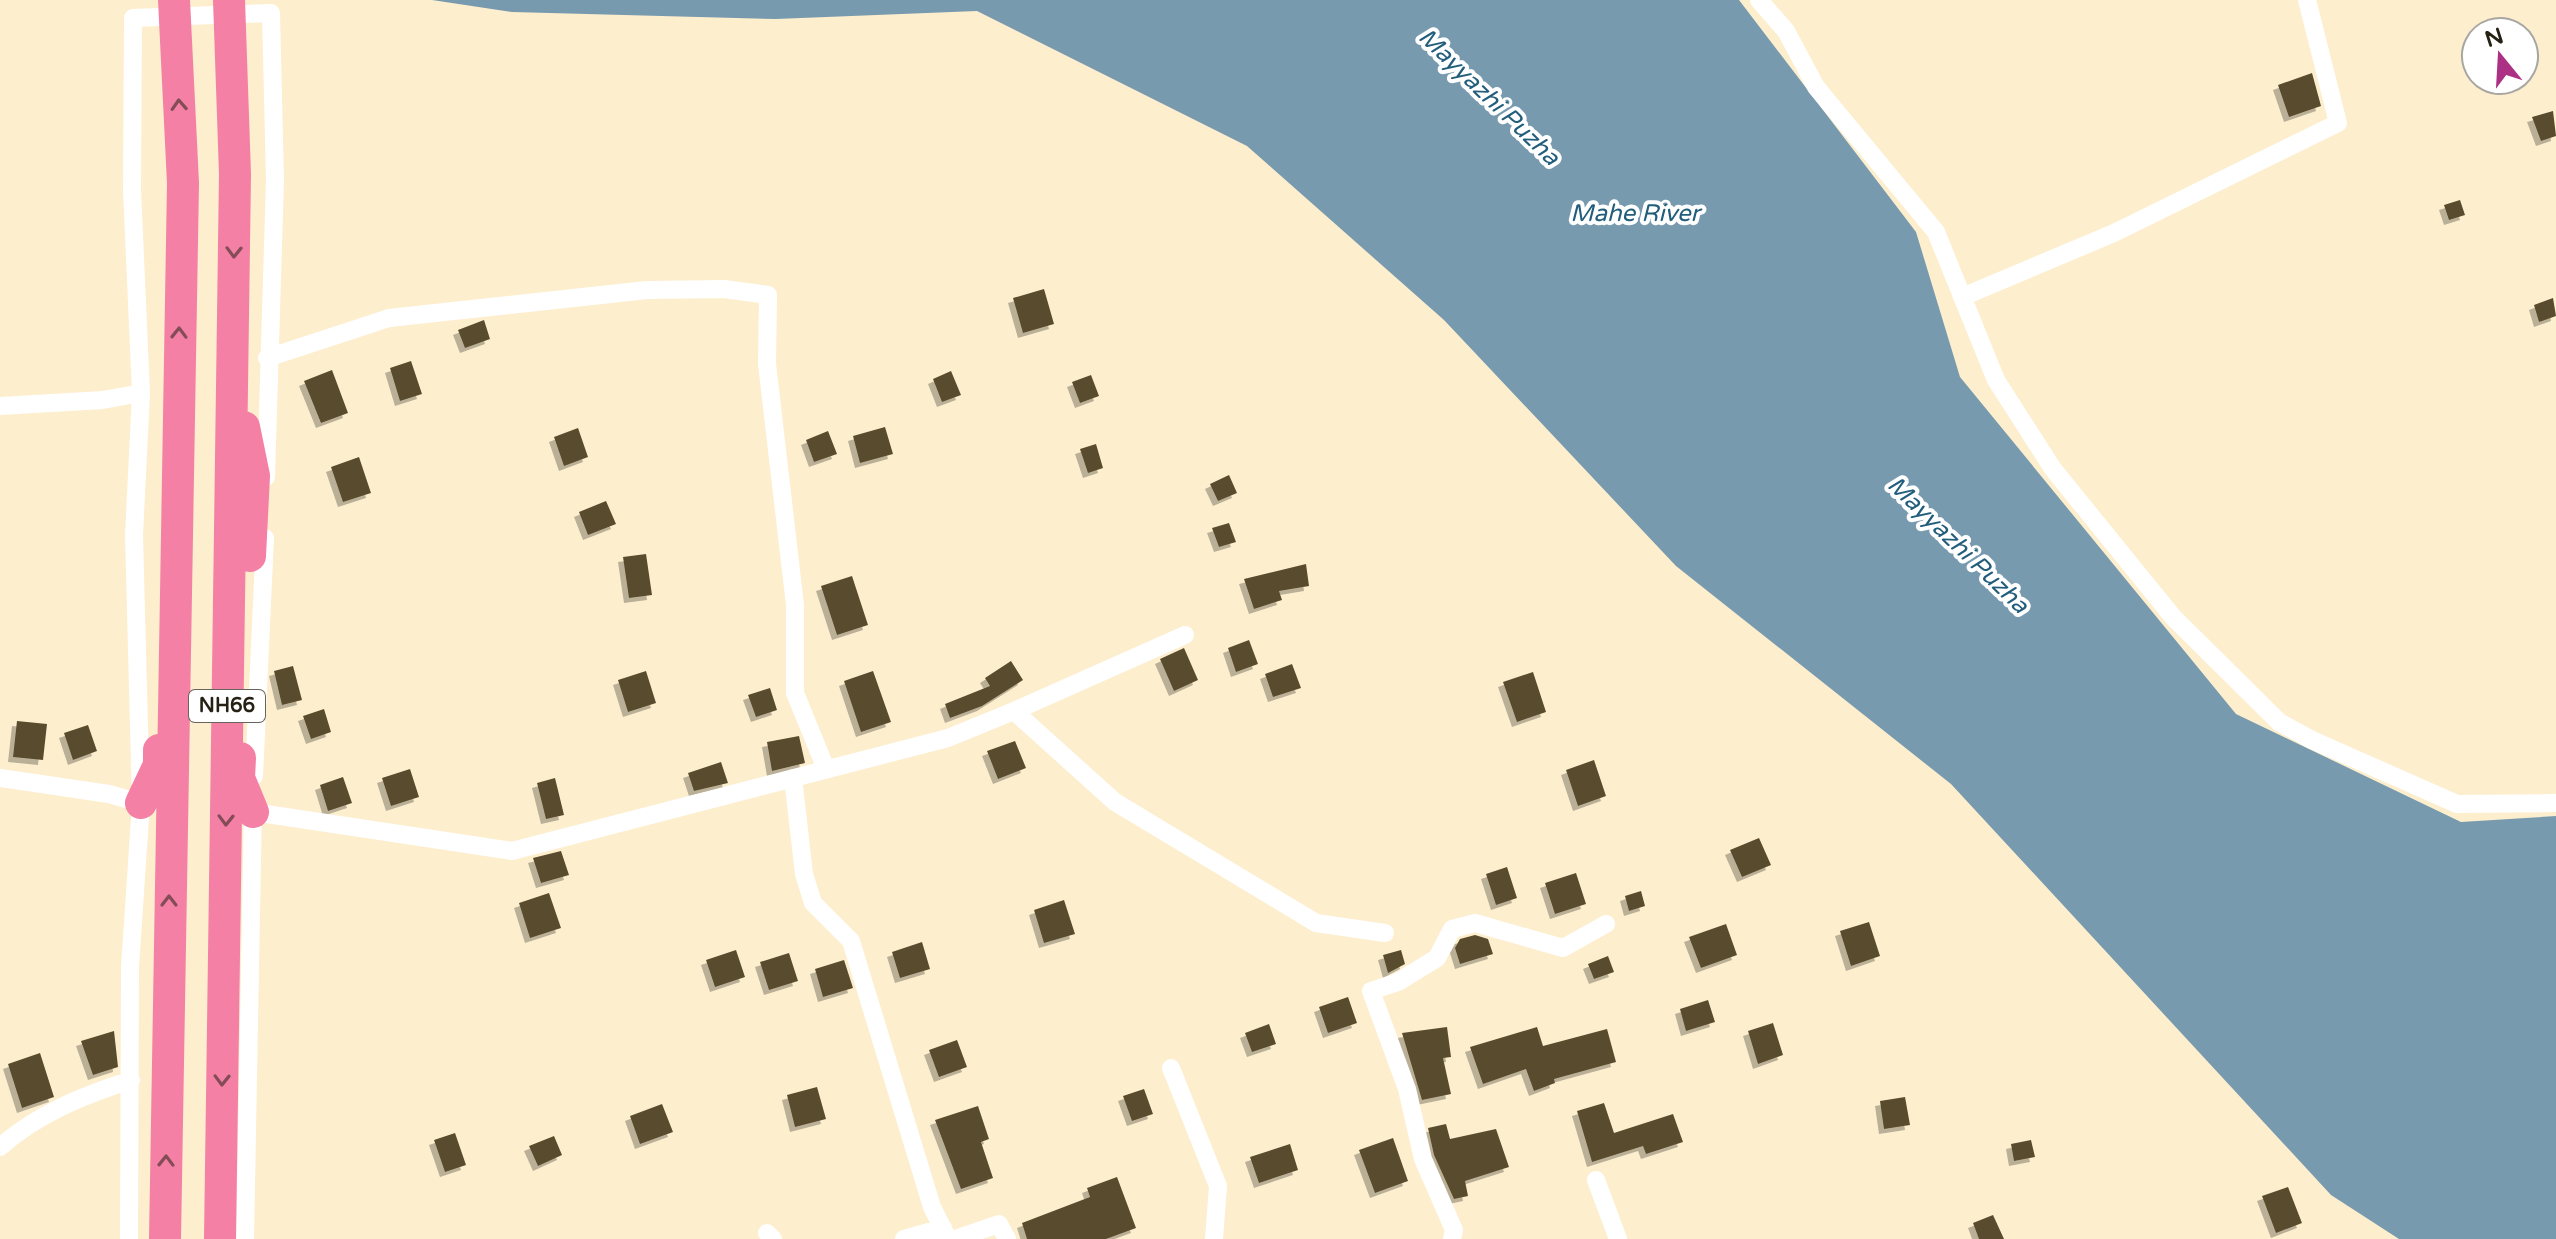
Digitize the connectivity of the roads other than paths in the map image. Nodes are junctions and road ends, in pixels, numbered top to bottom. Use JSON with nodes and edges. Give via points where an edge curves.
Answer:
{"nodes":[{"id":1,"x":174,"y":0,"type":"edge"},
{"id":2,"x":229,"y":0,"type":"edge"},
{"id":3,"x":1759,"y":0,"type":"edge"},
{"id":4,"x":2307,"y":0,"type":"edge"},
{"id":5,"x":1962,"y":297,"type":"junction"},
{"id":6,"x":267,"y":358,"type":"junction"},
{"id":7,"x":232,"y":369,"type":"junction"},
{"id":8,"x":178,"y":385,"type":"junction"},
{"id":9,"x":141,"y":393,"type":"junction"},
{"id":10,"x":0,"y":406,"type":"edge"},
{"id":11,"x":1185,"y":635,"type":"dead end"},
{"id":12,"x":1014,"y":711,"type":"junction"},
{"id":13,"x":826,"y":769,"type":"junction"},
{"id":14,"x":0,"y":778,"type":"edge"},
{"id":15,"x":793,"y":778,"type":"junction"},
{"id":16,"x":141,"y":803,"type":"junction"},
{"id":17,"x":2556,"y":803,"type":"edge"},
{"id":18,"x":253,"y":812,"type":"junction"},
{"id":19,"x":1606,"y":924,"type":"dead end"},
{"id":20,"x":1385,"y":933,"type":"dead end"},
{"id":21,"x":1171,"y":1068,"type":"dead end"},
{"id":22,"x":131,"y":1080,"type":"junction"},
{"id":23,"x":0,"y":1147,"type":"edge"},
{"id":24,"x":1596,"y":1180,"type":"dead end"},
{"id":25,"x":949,"y":1235,"type":"edge"},
{"id":26,"x":129,"y":1239,"type":"edge"},
{"id":27,"x":165,"y":1239,"type":"edge"},
{"id":28,"x":220,"y":1239,"type":"edge"},
{"id":29,"x":245,"y":1239,"type":"edge"},
{"id":30,"x":904,"y":1239,"type":"edge"},
{"id":31,"x":1007,"y":1239,"type":"edge"},
{"id":32,"x":1214,"y":1239,"type":"edge"},
{"id":33,"x":1452,"y":1239,"type":"edge"},
{"id":34,"x":1618,"y":1239,"type":"edge"}],
"edges":[{"from":8,"to":1,"type":"highway","number":"NH66","one_way":true,"via":[[183,183]]},
{"from":2,"to":7,"type":"highway","number":"NH66","one_way":true,"via":[[235,174]]},
{"from":3,"to":5,"type":"street","via":[[1786,31],[1816,87],[1936,232]]},
{"from":4,"to":5,"type":"street","via":[[2338,123],[2114,233]]},
{"from":5,"to":17,"type":"street","via":[[1996,380],[2053,469],[2173,617],[2279,722],[2457,804]]},
{"from":6,"to":9,"type":"street","via":[[275,180],[271,13],[133,18],[132,190]]},
{"from":6,"to":13,"type":"street","via":[[389,318],[647,290],[724,289],[768,295],[767,364],[795,605],[795,693]]},
{"from":6,"to":18,"type":"street","via":[[265,560]]},
{"from":7,"to":18,"type":"highway","via":[[254,476],[239,778]]},
{"from":7,"to":28,"type":"highway","number":"NH66","one_way":true},
{"from":8,"to":16,"type":"highway","via":[[155,474],[159,765]]},
{"from":27,"to":8,"type":"highway","number":"NH66","one_way":true},
{"from":9,"to":10,"type":"street"},
{"from":9,"to":16,"type":"street","via":[[134,535]]},
{"from":11,"to":12,"type":"street"},
{"from":12,"to":13,"type":"street","via":[[948,738]]},
{"from":12,"to":20,"type":"street","via":[[1115,802],[1316,923]]},
{"from":13,"to":15,"type":"street"},
{"from":14,"to":16,"type":"street"},
{"from":15,"to":18,"type":"street","via":[[512,851]]},
{"from":15,"to":25,"type":"street","via":[[797,833],[813,903],[851,941],[932,1207]]},
{"from":16,"to":22,"type":"street","via":[[130,967]]},
{"from":18,"to":29,"type":"street"},
{"from":19,"to":33,"type":"street","via":[[1563,948],[1475,923],[1452,929],[1437,958],[1398,982],[1371,991],[1407,1089],[1423,1159],[1454,1230]]},
{"from":21,"to":32,"type":"street","via":[[1218,1186]]},
{"from":22,"to":23,"type":"street","via":[[68,1101]]},
{"from":22,"to":26,"type":"street"},
{"from":24,"to":34,"type":"street"},
{"from":25,"to":30,"type":"street"},
{"from":25,"to":31,"type":"street","via":[[999,1224]]}]}
